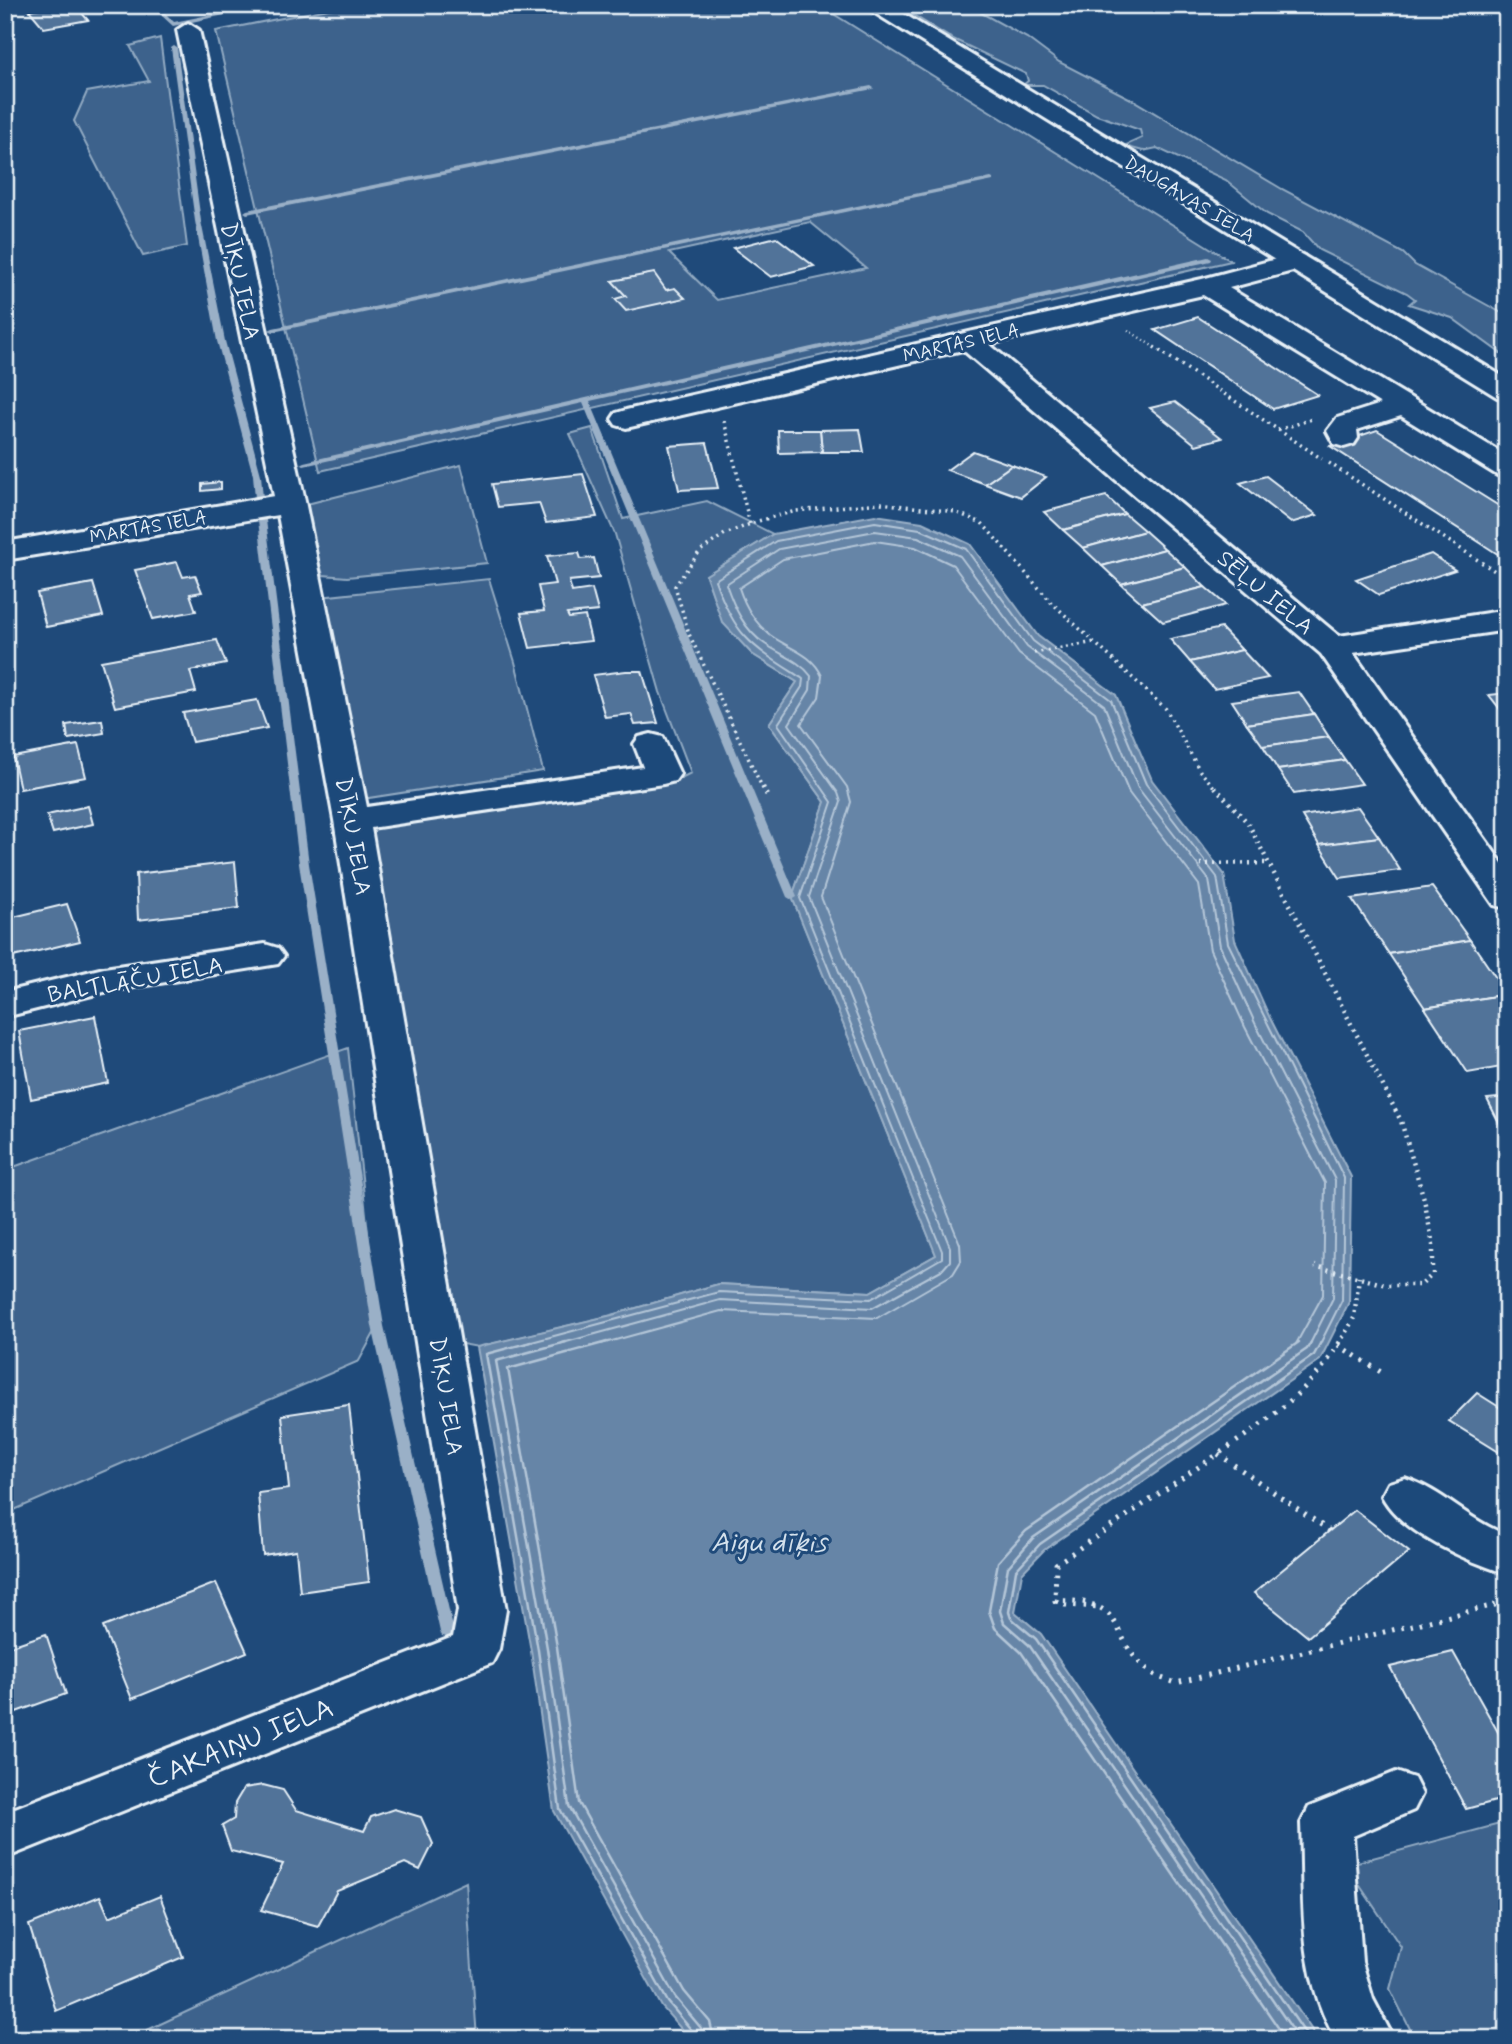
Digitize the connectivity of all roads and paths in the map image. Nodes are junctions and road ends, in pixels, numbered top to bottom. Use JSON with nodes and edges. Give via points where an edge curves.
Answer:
{"nodes":[{"id":1,"x":873,"y":5,"type":"edge"},
{"id":2,"x":188,"y":30,"type":"dead end"},
{"id":3,"x":1295,"y":262,"type":"junction"},
{"id":4,"x":1207,"y":286,"type":"junction"},
{"id":5,"x":1147,"y":299,"type":"junction"},
{"id":6,"x":1098,"y":311,"type":"junction"},
{"id":7,"x":1177,"y":317,"type":"dead end"},
{"id":8,"x":967,"y":340,"type":"junction"},
{"id":9,"x":1507,"y":391,"type":"edge"},
{"id":10,"x":719,"y":400,"type":"junction"},
{"id":11,"x":1404,"y":406,"type":"junction"},
{"id":12,"x":626,"y":419,"type":"dead end"},
{"id":13,"x":1344,"y":438,"type":"dead end"},
{"id":14,"x":1507,"y":469,"type":"edge"},
{"id":15,"x":290,"y":501,"type":"junction"},
{"id":16,"x":750,"y":524,"type":"junction"},
{"id":17,"x":5,"y":551,"type":"edge"},
{"id":18,"x":1507,"y":579,"type":"edge"},
{"id":19,"x":1507,"y":620,"type":"edge"},
{"id":20,"x":1096,"y":642,"type":"junction"},
{"id":21,"x":1332,"y":647,"type":"junction"},
{"id":22,"x":1034,"y":653,"type":"dead end"},
{"id":23,"x":651,"y":744,"type":"dead end"},
{"id":24,"x":768,"y":798,"type":"dead end"},
{"id":25,"x":352,"y":820,"type":"junction"},
{"id":26,"x":1270,"y":863,"type":"junction"},
{"id":27,"x":1200,"y":864,"type":"dead end"},
{"id":28,"x":1507,"y":897,"type":"edge"},
{"id":29,"x":265,"y":956,"type":"dead end"},
{"id":30,"x":5,"y":1005,"type":"edge"},
{"id":31,"x":1315,"y":1266,"type":"dead end"},
{"id":32,"x":1359,"y":1277,"type":"junction"},
{"id":33,"x":1338,"y":1345,"type":"junction"},
{"id":34,"x":1381,"y":1372,"type":"dead end"},
{"id":35,"x":1218,"y":1454,"type":"junction"},
{"id":36,"x":1405,"y":1496,"type":"dead end"},
{"id":37,"x":1330,"y":1531,"type":"dead end"},
{"id":38,"x":1507,"y":1555,"type":"edge"},
{"id":39,"x":1507,"y":1602,"type":"edge"},
{"id":40,"x":475,"y":1649,"type":"joint"},
{"id":41,"x":1396,"y":1794,"type":"dead end"},
{"id":42,"x":5,"y":1835,"type":"edge"},
{"id":43,"x":1367,"y":2039,"type":"edge"}],
"edges":[{"from":1,"to":3,"type":"street","name":"DAUGAVAS IELA"},
{"from":2,"to":15,"type":"street","name":"DĪĶU IELA"},
{"from":3,"to":4,"type":"street","name":"MARTAS IELA"},
{"from":3,"to":9,"type":"street","name":"DAUGAVAS IELA"},
{"from":4,"to":5,"type":"street","name":"MARTAS IELA"},
{"from":4,"to":11,"type":"street"},
{"from":5,"to":6,"type":"street","name":"MARTAS IELA"},
{"from":5,"to":7,"type":"street"},
{"from":6,"to":8,"type":"street","name":"MARTAS IELA"},
{"from":6,"to":18,"type":"path"},
{"from":8,"to":10,"type":"street","name":"MARTAS IELA"},
{"from":8,"to":21,"type":"street","name":"SĒĻU IELA"},
{"from":10,"to":12,"type":"street","name":"MARTAS IELA"},
{"from":10,"to":16,"type":"path"},
{"from":11,"to":13,"type":"street","via":[[1347,424],[1341,431]]},
{"from":11,"to":14,"type":"street"},
{"from":15,"to":17,"type":"street","name":"MARTAS IELA"},
{"from":15,"to":25,"type":"street","name":"DĪĶU IELA"},
{"from":16,"to":20,"type":"path","via":[[824,508],[891,503],[971,517],[1002,543],[1051,602]]},
{"from":16,"to":24,"type":"path","via":[[701,550],[675,586],[689,634]]},
{"from":19,"to":21,"type":"street"},
{"from":20,"to":22,"type":"path"},
{"from":20,"to":26,"type":"path","via":[[1166,709],[1199,771],[1248,823]]},
{"from":21,"to":28,"type":"street","name":"SĒĻU IELA"},
{"from":23,"to":25,"type":"street","via":[[663,775]]},
{"from":25,"to":40,"type":"street","name":"DĪĶU IELA","via":[[481,1610]]},
{"from":26,"to":27,"type":"path"},
{"from":26,"to":32,"type":"path","via":[[1401,1121],[1413,1153],[1436,1256],[1433,1275],[1420,1286],[1405,1288]]},
{"from":29,"to":30,"type":"street","name":"BALTLĀČU IELA","via":[[104,980]]},
{"from":31,"to":32,"type":"path"},
{"from":32,"to":33,"type":"path","via":[[1354,1318]]},
{"from":33,"to":34,"type":"path"},
{"from":33,"to":35,"type":"path","via":[[1294,1397]]},
{"from":35,"to":37,"type":"path"},
{"from":35,"to":39,"type":"path","via":[[1056,1564],[1055,1601],[1104,1606],[1148,1671],[1176,1683]]},
{"from":36,"to":38,"type":"street","via":[[1465,1539]]},
{"from":40,"to":42,"type":"street","name":"ČAKAIŅU IELA"},
{"from":41,"to":43,"type":"street","via":[[1327,1823],[1330,1942],[1349,2015]]}]}
